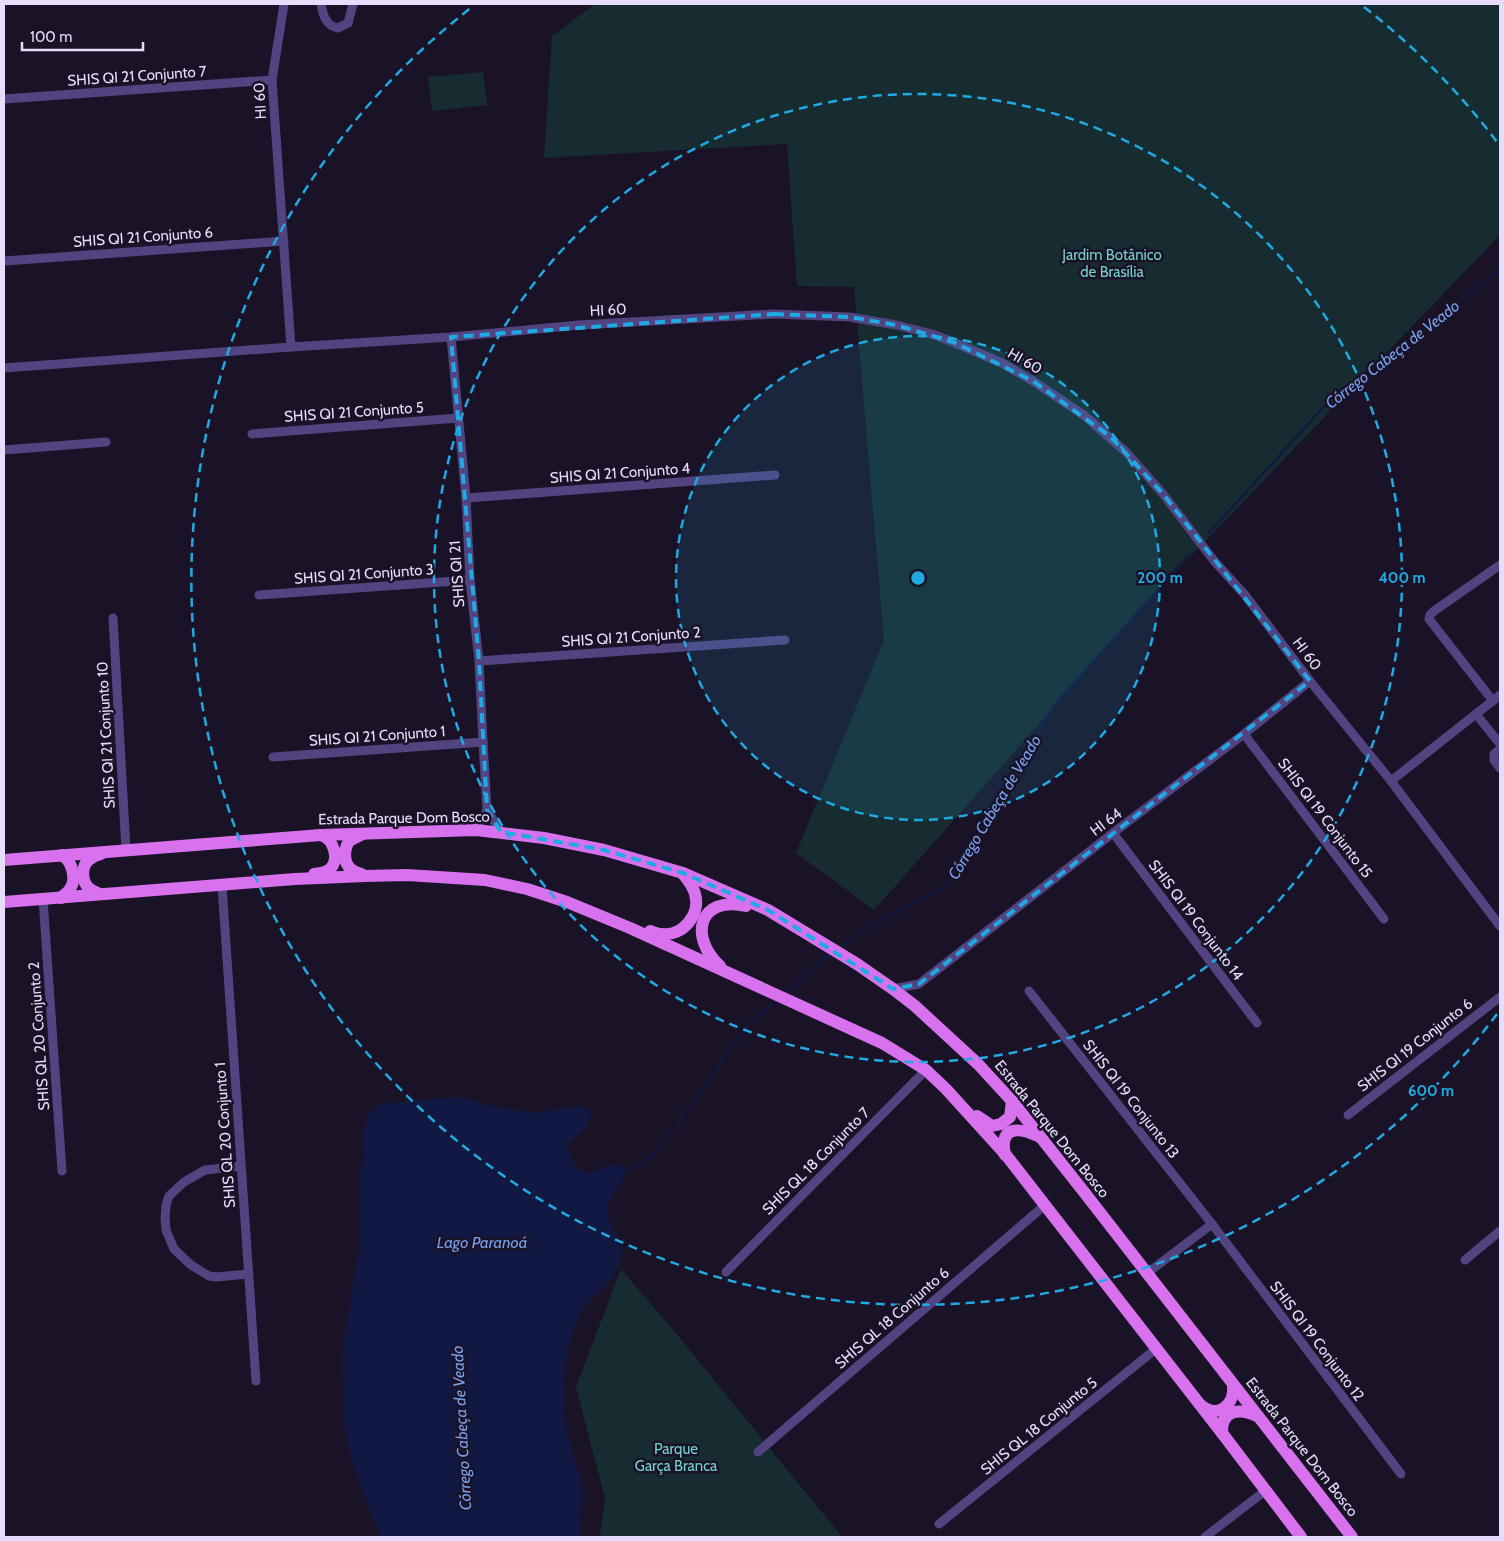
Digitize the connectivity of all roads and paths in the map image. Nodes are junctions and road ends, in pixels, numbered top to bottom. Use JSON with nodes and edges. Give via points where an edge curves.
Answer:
{"nodes":[{"id":1,"x":284,"y":4,"type":"edge"},
{"id":2,"x":321,"y":4,"type":"edge"},
{"id":3,"x":353,"y":4,"type":"edge"},
{"id":4,"x":272,"y":80,"type":"junction"},
{"id":5,"x":4,"y":99,"type":"edge"},
{"id":6,"x":284,"y":242,"type":"junction"},
{"id":7,"x":4,"y":261,"type":"edge"},
{"id":8,"x":451,"y":337,"type":"junction"},
{"id":9,"x":291,"y":347,"type":"junction"},
{"id":10,"x":4,"y":368,"type":"edge"},
{"id":11,"x":458,"y":418,"type":"junction"},
{"id":12,"x":252,"y":434,"type":"dead end"},
{"id":13,"x":106,"y":442,"type":"dead end"},
{"id":14,"x":4,"y":450,"type":"edge"},
{"id":15,"x":776,"y":475,"type":"dead end"},
{"id":16,"x":466,"y":498,"type":"junction"},
{"id":17,"x":1500,"y":564,"type":"edge"},
{"id":18,"x":470,"y":580,"type":"junction"},
{"id":19,"x":259,"y":595,"type":"dead end"},
{"id":20,"x":113,"y":618,"type":"dead end"},
{"id":21,"x":785,"y":640,"type":"dead end"},
{"id":22,"x":479,"y":662,"type":"junction"},
{"id":23,"x":1310,"y":681,"type":"junction"},
{"id":24,"x":1500,"y":695,"type":"edge"},
{"id":25,"x":1493,"y":701,"type":"junction"},
{"id":26,"x":1476,"y":714,"type":"junction"},
{"id":27,"x":1244,"y":734,"type":"junction"},
{"id":28,"x":483,"y":742,"type":"junction"},
{"id":29,"x":1500,"y":744,"type":"edge"},
{"id":30,"x":1500,"y":748,"type":"edge"},
{"id":31,"x":273,"y":757,"type":"dead end"},
{"id":32,"x":1500,"y":768,"type":"edge"},
{"id":33,"x":1391,"y":782,"type":"junction"},
{"id":34,"x":487,"y":810,"type":"junction"},
{"id":35,"x":476,"y":830,"type":"junction"},
{"id":36,"x":502,"y":832,"type":"junction"},
{"id":37,"x":365,"y":833,"type":"junction"},
{"id":38,"x":1113,"y":833,"type":"junction"},
{"id":39,"x":321,"y":835,"type":"junction"},
{"id":40,"x":122,"y":851,"type":"junction"},
{"id":41,"x":62,"y":855,"type":"junction"},
{"id":42,"x":4,"y":860,"type":"edge"},
{"id":43,"x":683,"y":873,"type":"junction"},
{"id":44,"x":366,"y":876,"type":"junction"},
{"id":45,"x":295,"y":879,"type":"junction"},
{"id":46,"x":222,"y":886,"type":"junction"},
{"id":47,"x":100,"y":894,"type":"junction"},
{"id":48,"x":61,"y":898,"type":"junction"},
{"id":49,"x":43,"y":899,"type":"junction"},
{"id":50,"x":4,"y":902,"type":"edge"},
{"id":51,"x":768,"y":910,"type":"junction"},
{"id":52,"x":1384,"y":919,"type":"dead end"},
{"id":53,"x":1500,"y":926,"type":"edge"},
{"id":54,"x":630,"y":928,"type":"junction"},
{"id":55,"x":726,"y":972,"type":"junction"},
{"id":56,"x":919,"y":984,"type":"junction"},
{"id":57,"x":894,"y":989,"type":"junction"},
{"id":58,"x":1029,"y":992,"type":"dead end"},
{"id":59,"x":1500,"y":997,"type":"edge"},
{"id":60,"x":915,"y":1006,"type":"junction"},
{"id":61,"x":1257,"y":1023,"type":"dead end"},
{"id":62,"x":926,"y":1070,"type":"junction"},
{"id":63,"x":1012,"y":1101,"type":"junction"},
{"id":64,"x":961,"y":1105,"type":"junction"},
{"id":65,"x":1348,"y":1115,"type":"dead end"},
{"id":66,"x":1040,"y":1137,"type":"junction"},
{"id":67,"x":1006,"y":1155,"type":"junction"},
{"id":68,"x":241,"y":1166,"type":"junction"},
{"id":69,"x":62,"y":1171,"type":"dead end"},
{"id":70,"x":1045,"y":1205,"type":"junction"},
{"id":71,"x":1212,"y":1224,"type":"junction"},
{"id":72,"x":1500,"y":1231,"type":"edge"},
{"id":73,"x":1465,"y":1260,"type":"dead end"},
{"id":74,"x":726,"y":1272,"type":"dead end"},
{"id":75,"x":248,"y":1274,"type":"junction"},
{"id":76,"x":1146,"y":1274,"type":"junction"},
{"id":77,"x":1156,"y":1348,"type":"junction"},
{"id":78,"x":256,"y":1381,"type":"dead end"},
{"id":79,"x":1233,"y":1385,"type":"junction"},
{"id":80,"x":1200,"y":1404,"type":"junction"},
{"id":81,"x":1257,"y":1416,"type":"junction"},
{"id":82,"x":1222,"y":1432,"type":"junction"},
{"id":83,"x":758,"y":1452,"type":"dead end"},
{"id":84,"x":1401,"y":1474,"type":"dead end"},
{"id":85,"x":1265,"y":1491,"type":"junction"},
{"id":86,"x":939,"y":1524,"type":"dead end"},
{"id":87,"x":1205,"y":1537,"type":"edge"},
{"id":88,"x":1301,"y":1537,"type":"edge"},
{"id":89,"x":1352,"y":1537,"type":"edge"}],
"edges":[{"from":1,"to":4,"type":"street","name":"HI 60"},
{"from":2,"to":3,"type":"street","via":[[330,26],[338,28],[348,23]]},
{"from":4,"to":5,"type":"street","name":"SHIS QI 21 Conjunto 7"},
{"from":4,"to":6,"type":"street","name":"HI 60"},
{"from":6,"to":7,"type":"street","name":"SHIS QI 21 Conjunto 6"},
{"from":6,"to":9,"type":"street","name":"HI 60"},
{"from":8,"to":9,"type":"street","name":"HI 60"},
{"from":8,"to":11,"type":"street","name":"SHIS QI 21"},
{"from":8,"to":23,"type":"street","name":"HI 60","via":[[579,325],[774,314],[850,317],[896,325],[954,342],[1033,381],[1111,437],[1163,494]]},
{"from":9,"to":10,"type":"street","name":"HI 60"},
{"from":11,"to":12,"type":"street","name":"SHIS QI 21 Conjunto 5"},
{"from":11,"to":16,"type":"street","name":"SHIS QI 21"},
{"from":13,"to":14,"type":"street"},
{"from":15,"to":16,"type":"street","name":"SHIS QI 21 Conjunto 4"},
{"from":16,"to":18,"type":"street","name":"SHIS QI 21"},
{"from":17,"to":25,"type":"street","via":[[1434,611],[1429,619]]},
{"from":18,"to":19,"type":"street","name":"SHIS QI 21 Conjunto 3"},
{"from":18,"to":22,"type":"street","name":"SHIS QI 21"},
{"from":20,"to":40,"type":"street","name":"SHIS QI 21 Conjunto 10"},
{"from":21,"to":22,"type":"street","name":"SHIS QI 21 Conjunto 2"},
{"from":22,"to":28,"type":"street","name":"SHIS QI 21"},
{"from":23,"to":27,"type":"street","name":"HI 64"},
{"from":23,"to":33,"type":"street","name":"HI 60"},
{"from":24,"to":25,"type":"street"},
{"from":25,"to":26,"type":"street"},
{"from":26,"to":29,"type":"street"},
{"from":26,"to":33,"type":"street"},
{"from":27,"to":38,"type":"street","name":"HI 64"},
{"from":27,"to":52,"type":"street","name":"SHIS QI 19 Conjunto 15"},
{"from":28,"to":31,"type":"street","name":"SHIS QI 21 Conjunto 1"},
{"from":28,"to":34,"type":"street","name":"SHIS QI 21"},
{"from":30,"to":32,"type":"street","via":[[1493,757]]},
{"from":33,"to":53,"type":"street","name":"HI 60"},
{"from":34,"to":35,"type":"street"},
{"from":34,"to":36,"type":"street"},
{"from":35,"to":36,"type":"main road","name":"Estrada Parque Dom Bosco"},
{"from":35,"to":37,"type":"main road","name":"Estrada Parque Dom Bosco"},
{"from":36,"to":43,"type":"main road","name":"Estrada Parque Dom Bosco","via":[[604,850]]},
{"from":37,"to":39,"type":"main road","name":"Estrada Parque Dom Bosco"},
{"from":37,"to":44,"type":"main road","via":[[349,841],[345,853],[350,869]]},
{"from":38,"to":56,"type":"street","name":"HI 64"},
{"from":38,"to":61,"type":"street","name":"SHIS QI 19 Conjunto 14"},
{"from":39,"to":40,"type":"main road","name":"Estrada Parque Dom Bosco"},
{"from":39,"to":45,"type":"main road","via":[[332,843],[333,865],[326,871]]},
{"from":40,"to":41,"type":"main road","name":"Estrada Parque Dom Bosco"},
{"from":40,"to":47,"type":"main road","via":[[101,854],[84,865],[86,884]]},
{"from":41,"to":42,"type":"main road","name":"Estrada Parque Dom Bosco"},
{"from":41,"to":48,"type":"main road","via":[[70,864],[73,880],[71,888]]},
{"from":43,"to":51,"type":"main road","name":"Estrada Parque Dom Bosco"},
{"from":43,"to":54,"type":"main road","via":[[695,894],[696,911],[688,924],[662,934]]},
{"from":44,"to":45,"type":"main road"},
{"from":44,"to":54,"type":"main road","via":[[406,874],[504,884],[567,902]]},
{"from":45,"to":46,"type":"main road"},
{"from":46,"to":47,"type":"main road"},
{"from":46,"to":68,"type":"street","name":"SHIS QL 20 Conjunto 1"},
{"from":47,"to":48,"type":"main road"},
{"from":48,"to":49,"type":"main road"},
{"from":49,"to":50,"type":"main road"},
{"from":49,"to":69,"type":"street","name":"SHIS QL 20 Conjunto 2"},
{"from":51,"to":55,"type":"main road","via":[[735,903],[722,904],[706,916],[700,927],[702,938],[707,952]]},
{"from":51,"to":57,"type":"main road","name":"Estrada Parque Dom Bosco"},
{"from":54,"to":55,"type":"main road"},
{"from":55,"to":62,"type":"main road","via":[[882,1043]]},
{"from":56,"to":57,"type":"street","name":"HI 64"},
{"from":56,"to":60,"type":"street"},
{"from":57,"to":60,"type":"main road","name":"Estrada Parque Dom Bosco"},
{"from":58,"to":71,"type":"street","name":"SHIS QI 19 Conjunto 13"},
{"from":59,"to":65,"type":"street","name":"SHIS QI 19 Conjunto 6"},
{"from":60,"to":63,"type":"main road","name":"Estrada Parque Dom Bosco","via":[[978,1064]]},
{"from":62,"to":64,"type":"main road"},
{"from":62,"to":74,"type":"street","name":"SHIS QL 18 Conjunto 7"},
{"from":63,"to":64,"type":"main road","via":[[1010,1117],[992,1126]]},
{"from":63,"to":66,"type":"main road","name":"Estrada Parque Dom Bosco"},
{"from":64,"to":67,"type":"main road"},
{"from":66,"to":67,"type":"main road","via":[[1026,1130],[1011,1131],[1003,1142]]},
{"from":66,"to":76,"type":"main road","name":"Estrada Parque Dom Bosco"},
{"from":67,"to":70,"type":"main road"},
{"from":68,"to":75,"type":"street","name":"SHIS QL 20 Conjunto 1"},
{"from":68,"to":75,"type":"street","via":[[205,1170],[184,1182],[169,1196],[165,1218],[174,1249],[191,1265],[209,1276]]},
{"from":70,"to":77,"type":"main road"},
{"from":70,"to":83,"type":"street","name":"SHIS QL 18 Conjunto 6"},
{"from":71,"to":76,"type":"street"},
{"from":71,"to":84,"type":"street","name":"SHIS QI 19 Conjunto 12"},
{"from":72,"to":73,"type":"street"},
{"from":75,"to":78,"type":"street","name":"SHIS QL 20 Conjunto 1"},
{"from":76,"to":79,"type":"main road","name":"Estrada Parque Dom Bosco"},
{"from":77,"to":80,"type":"main road"},
{"from":77,"to":86,"type":"street","name":"SHIS QL 18 Conjunto 5"},
{"from":79,"to":80,"type":"main road","via":[[1234,1394],[1224,1408],[1210,1411]]},
{"from":79,"to":81,"type":"main road","name":"Estrada Parque Dom Bosco"},
{"from":80,"to":82,"type":"main road"},
{"from":81,"to":82,"type":"main road","via":[[1240,1410],[1231,1413],[1224,1420]]},
{"from":81,"to":89,"type":"main road","name":"Estrada Parque Dom Bosco"},
{"from":82,"to":85,"type":"main road"},
{"from":85,"to":87,"type":"street"},
{"from":85,"to":88,"type":"main road"}]}
